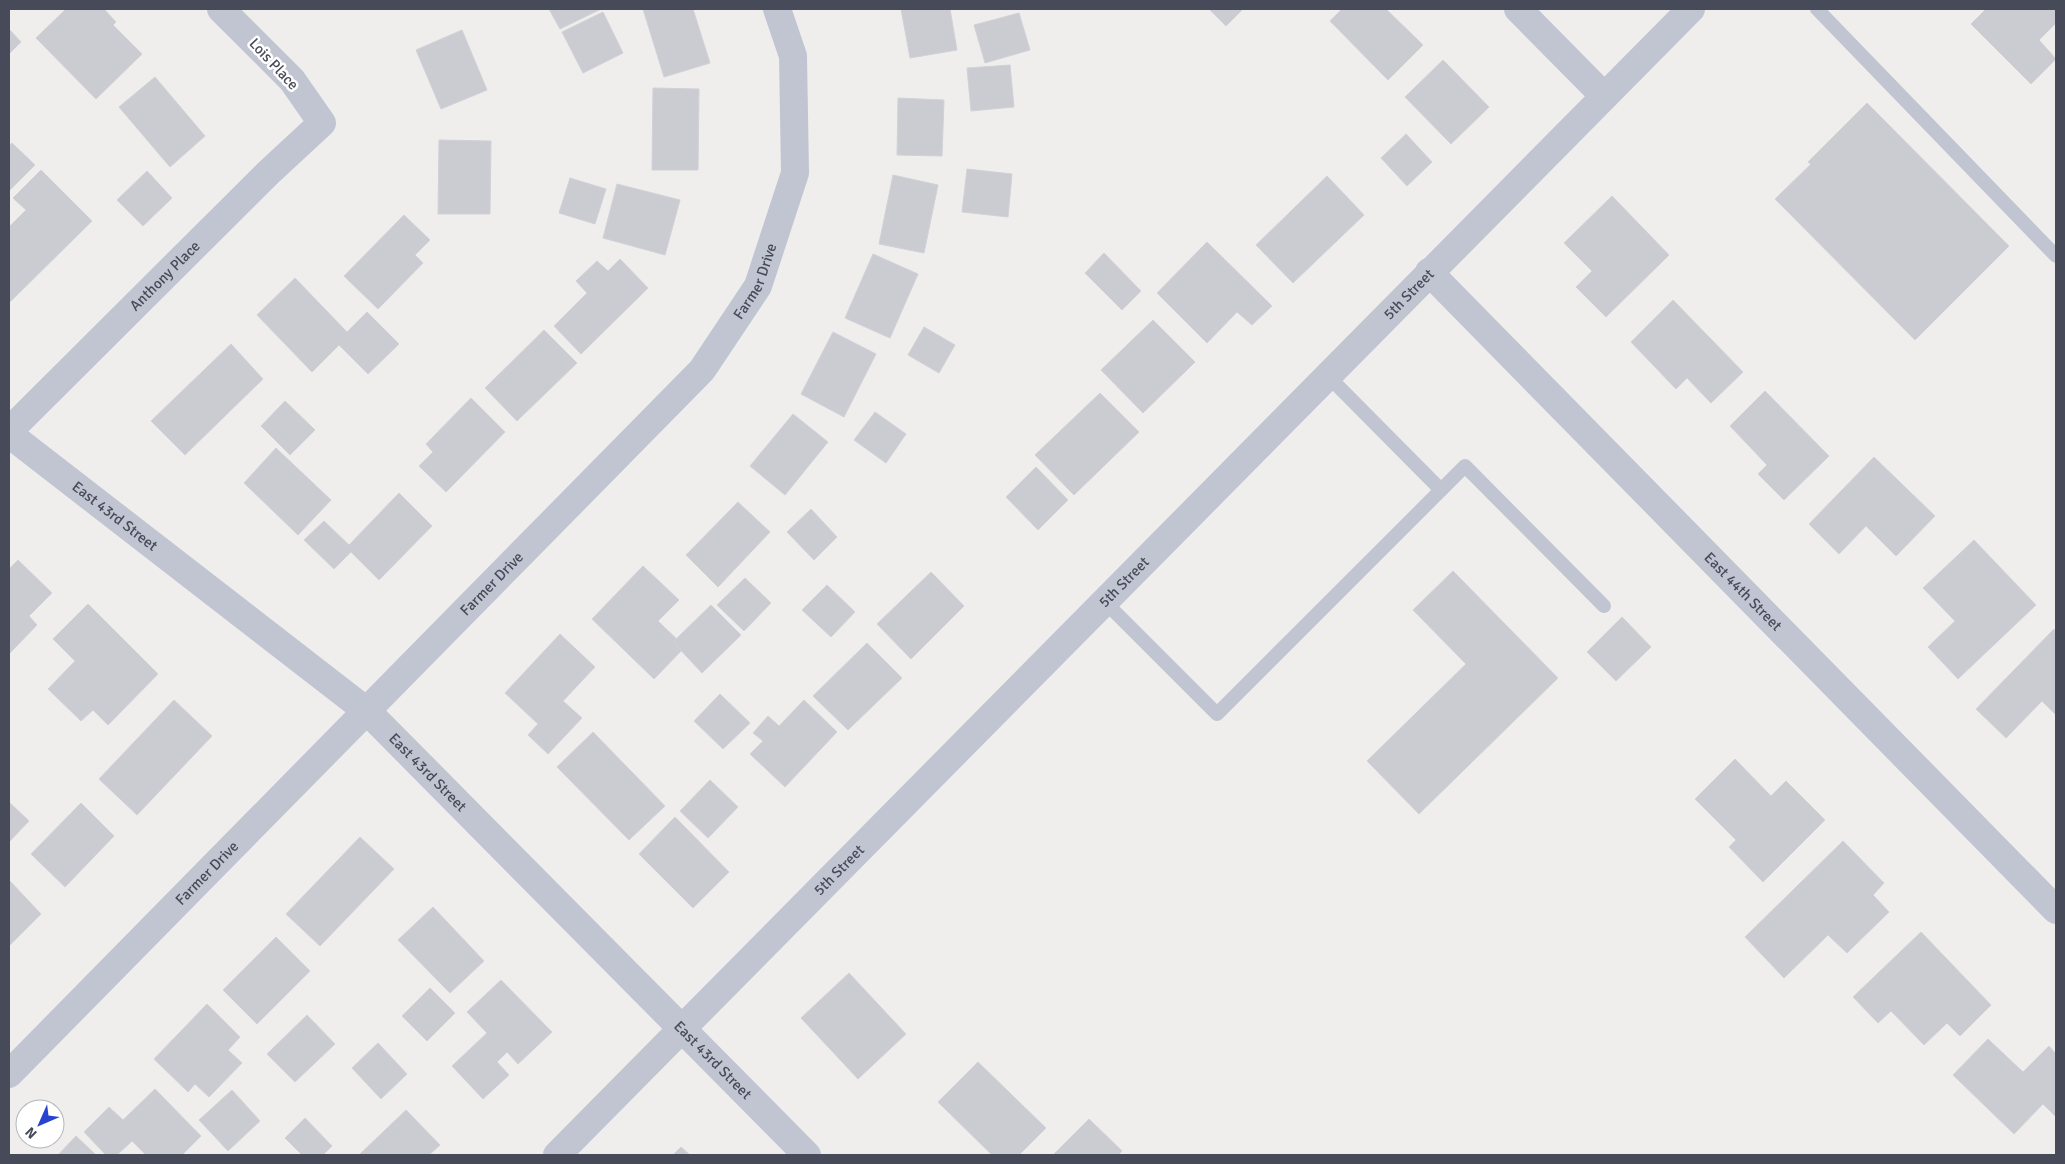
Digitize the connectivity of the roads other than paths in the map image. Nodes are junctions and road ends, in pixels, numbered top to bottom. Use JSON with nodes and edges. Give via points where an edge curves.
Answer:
{"nodes":[{"id":1,"x":221,"y":9,"type":"edge"},
{"id":2,"x":777,"y":9,"type":"edge"},
{"id":3,"x":1518,"y":9,"type":"edge"},
{"id":4,"x":1691,"y":9,"type":"edge"},
{"id":5,"x":1817,"y":9,"type":"edge"},
{"id":6,"x":1604,"y":96,"type":"junction"},
{"id":7,"x":322,"y":123,"type":"joint"},
{"id":8,"x":2056,"y":256,"type":"edge"},
{"id":9,"x":1429,"y":272,"type":"junction"},
{"id":10,"x":1328,"y":376,"type":"junction"},
{"id":11,"x":9,"y":433,"type":"edge"},
{"id":12,"x":1441,"y":490,"type":"junction"},
{"id":13,"x":1105,"y":602,"type":"junction"},
{"id":14,"x":1604,"y":606,"type":"dead end"},
{"id":15,"x":368,"y":712,"type":"junction"},
{"id":16,"x":2056,"y":910,"type":"edge"},
{"id":17,"x":683,"y":1029,"type":"junction"},
{"id":18,"x":9,"y":1074,"type":"edge"},
{"id":19,"x":557,"y":1155,"type":"edge"},
{"id":20,"x":807,"y":1155,"type":"edge"}],
"edges":[{"from":1,"to":7,"type":"street","name":"Lois Place","via":[[292,80]]},
{"from":2,"to":15,"type":"street","name":"Farmer Drive","via":[[793,56],[795,172],[758,286],[702,370]]},
{"from":3,"to":6,"type":"street"},
{"from":4,"to":6,"type":"street","name":"5th Street"},
{"from":5,"to":8,"type":"lane"},
{"from":6,"to":9,"type":"street","name":"5th Street"},
{"from":7,"to":11,"type":"street","name":"Anthony Place"},
{"from":9,"to":10,"type":"street","name":"5th Street"},
{"from":9,"to":16,"type":"street","name":"East 44th Street"},
{"from":10,"to":12,"type":"lane"},
{"from":10,"to":13,"type":"street","name":"5th Street"},
{"from":11,"to":15,"type":"street","name":"East 43rd Street"},
{"from":12,"to":13,"type":"lane","via":[[1217,714]]},
{"from":12,"to":14,"type":"lane","via":[[1465,466]]},
{"from":13,"to":17,"type":"street","name":"5th Street"},
{"from":15,"to":17,"type":"street","name":"East 43rd Street"},
{"from":15,"to":18,"type":"street","name":"Farmer Drive"},
{"from":17,"to":19,"type":"street","name":"5th Street"},
{"from":17,"to":20,"type":"street","name":"East 43rd Street"}]}
